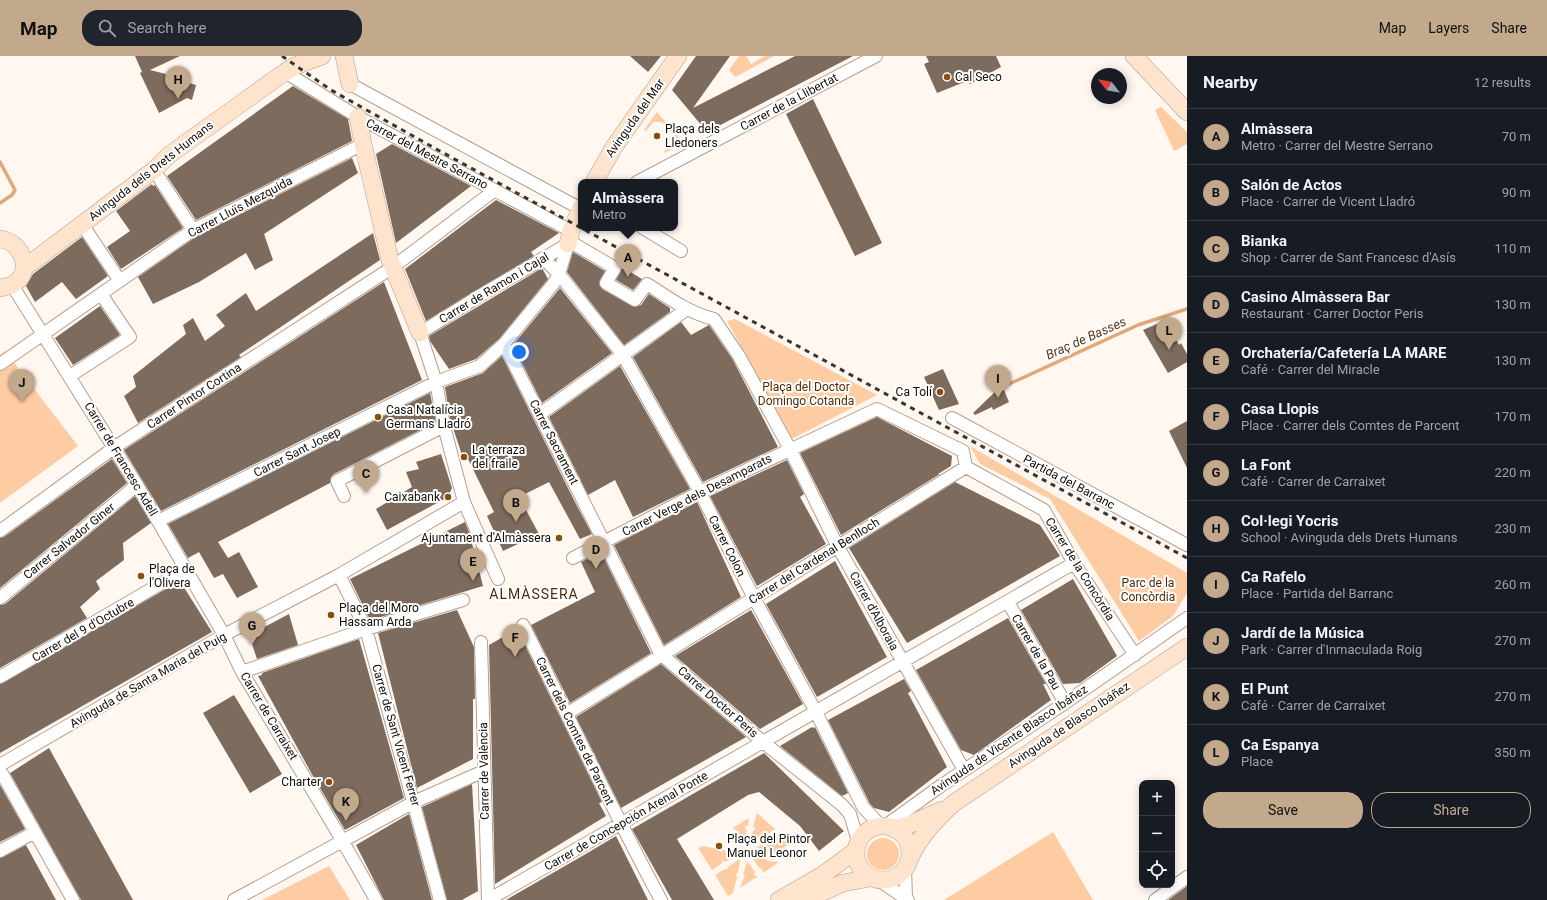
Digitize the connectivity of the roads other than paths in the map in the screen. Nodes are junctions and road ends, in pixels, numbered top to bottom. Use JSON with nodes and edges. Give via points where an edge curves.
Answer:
{"nodes":[{"id":1,"x":322,"y":56,"type":"edge"},
{"id":2,"x":344,"y":56,"type":"edge"},
{"id":3,"x":678,"y":56,"type":"edge"},
{"id":4,"x":876,"y":56,"type":"edge"},
{"id":5,"x":1134,"y":56,"type":"edge"},
{"id":6,"x":285,"y":72,"type":"junction"},
{"id":7,"x":350,"y":84,"type":"joint"},
{"id":8,"x":1187,"y":112,"type":"edge"},
{"id":9,"x":358,"y":117,"type":"junction"},
{"id":10,"x":362,"y":144,"type":"junction"},
{"id":11,"x":154,"y":170,"type":"junction"},
{"id":12,"x":596,"y":179,"type":"edge"},
{"id":13,"x":643,"y":179,"type":"edge"},
{"id":14,"x":495,"y":190,"type":"junction"},
{"id":15,"x":578,"y":207,"type":"edge"},
{"id":16,"x":578,"y":217,"type":"edge"},
{"id":17,"x":82,"y":224,"type":"junction"},
{"id":18,"x":193,"y":230,"type":"junction"},
{"id":19,"x":648,"y":231,"type":"edge"},
{"id":20,"x":570,"y":238,"type":"junction"},
{"id":21,"x":0,"y":239,"type":"edge"},
{"id":22,"x":681,"y":251,"type":"dead end"},
{"id":23,"x":543,"y":258,"type":"junction"},
{"id":24,"x":393,"y":267,"type":"junction"},
{"id":25,"x":24,"y":268,"type":"junction"},
{"id":26,"x":559,"y":274,"type":"junction"},
{"id":27,"x":120,"y":281,"type":"junction"},
{"id":28,"x":6,"y":286,"type":"edge"},
{"id":29,"x":101,"y":294,"type":"junction"},
{"id":30,"x":687,"y":309,"type":"junction"},
{"id":31,"x":420,"y":333,"type":"junction"},
{"id":32,"x":44,"y":334,"type":"junction"},
{"id":33,"x":504,"y":344,"type":"junction"},
{"id":34,"x":623,"y":355,"type":"junction"},
{"id":35,"x":0,"y":364,"type":"edge"},
{"id":36,"x":70,"y":376,"type":"junction"},
{"id":37,"x":436,"y":382,"type":"junction"},
{"id":38,"x":540,"y":414,"type":"junction"},
{"id":39,"x":952,"y":418,"type":"dead end"},
{"id":40,"x":444,"y":426,"type":"junction"},
{"id":41,"x":114,"y":447,"type":"junction"},
{"id":42,"x":790,"y":449,"type":"junction"},
{"id":43,"x":966,"y":467,"type":"junction"},
{"id":44,"x":138,"y":485,"type":"junction"},
{"id":45,"x":700,"y":492,"type":"junction"},
{"id":46,"x":344,"y":496,"type":"dead end"},
{"id":47,"x":464,"y":502,"type":"junction"},
{"id":48,"x":158,"y":521,"type":"junction"},
{"id":49,"x":0,"y":531,"type":"edge"},
{"id":50,"x":604,"y":542,"type":"junction"},
{"id":51,"x":837,"y":545,"type":"junction"},
{"id":52,"x":1187,"y":545,"type":"edge"},
{"id":53,"x":573,"y":558,"type":"dead end"},
{"id":54,"x":1074,"y":563,"type":"junction"},
{"id":55,"x":186,"y":569,"type":"junction"},
{"id":56,"x":340,"y":575,"type":"junction"},
{"id":57,"x":498,"y":579,"type":"dead end"},
{"id":58,"x":0,"y":598,"type":"edge"},
{"id":59,"x":754,"y":598,"type":"junction"},
{"id":60,"x":463,"y":600,"type":"dead end"},
{"id":61,"x":1008,"y":602,"type":"junction"},
{"id":62,"x":1187,"y":618,"type":"edge"},
{"id":63,"x":523,"y":625,"type":"dead end"},
{"id":64,"x":366,"y":629,"type":"junction"},
{"id":65,"x":224,"y":635,"type":"junction"},
{"id":66,"x":481,"y":642,"type":"dead end"},
{"id":67,"x":1187,"y":646,"type":"edge"},
{"id":68,"x":662,"y":655,"type":"junction"},
{"id":69,"x":1135,"y":655,"type":"junction"},
{"id":70,"x":902,"y":662,"type":"junction"},
{"id":71,"x":242,"y":672,"type":"junction"},
{"id":72,"x":0,"y":678,"type":"edge"},
{"id":73,"x":1065,"y":703,"type":"junction"},
{"id":74,"x":816,"y":712,"type":"junction"},
{"id":75,"x":568,"y":713,"type":"junction"},
{"id":76,"x":763,"y":742,"type":"junction"},
{"id":77,"x":0,"y":764,"type":"edge"},
{"id":78,"x":0,"y":770,"type":"edge"},
{"id":79,"x":964,"y":770,"type":"junction"},
{"id":80,"x":484,"y":771,"type":"junction"},
{"id":81,"x":414,"y":802,"type":"junction"},
{"id":82,"x":951,"y":806,"type":"junction"},
{"id":83,"x":620,"y":824,"type":"junction"},
{"id":84,"x":887,"y":827,"type":"junction"},
{"id":85,"x":35,"y":832,"type":"junction"},
{"id":86,"x":342,"y":840,"type":"junction"},
{"id":87,"x":857,"y":846,"type":"junction"},
{"id":88,"x":0,"y":851,"type":"edge"},
{"id":89,"x":907,"y":864,"type":"junction"},
{"id":90,"x":1187,"y":877,"type":"edge"},
{"id":91,"x":875,"y":879,"type":"junction"},
{"id":92,"x":907,"y":899,"type":"edge"},
{"id":93,"x":73,"y":900,"type":"edge"},
{"id":94,"x":234,"y":900,"type":"edge"},
{"id":95,"x":376,"y":900,"type":"edge"},
{"id":96,"x":440,"y":900,"type":"edge"},
{"id":97,"x":488,"y":900,"type":"edge"},
{"id":98,"x":661,"y":900,"type":"edge"},
{"id":99,"x":779,"y":900,"type":"edge"},
{"id":100,"x":806,"y":900,"type":"edge"},
{"id":101,"x":1155,"y":900,"type":"edge"}],
"edges":[{"from":1,"to":6,"type":"street","name":"Avinguda dels Drets Humans"},
{"from":2,"to":7,"type":"street"},
{"from":3,"to":12,"type":"street","name":"Avinguda del Mar","via":[[614,148]]},
{"from":4,"to":13,"type":"street","name":"Carrer de la Llibertat"},
{"from":5,"to":8,"type":"street"},
{"from":6,"to":9,"type":"street","name":"Carrer del Mestre Serrano"},
{"from":6,"to":11,"type":"street","name":"Avinguda dels Drets Humans","via":[[169,155]]},
{"from":7,"to":15,"type":"street","name":"Carrer del Mestre Serrano"},
{"from":9,"to":10,"type":"street"},
{"from":9,"to":14,"type":"street","name":"Carrer del Mestre Serrano"},
{"from":10,"to":18,"type":"street","name":"Carrer Lluïs Mezquida"},
{"from":10,"to":24,"type":"street"},
{"from":11,"to":17,"type":"street","name":"Avinguda dels Drets Humans"},
{"from":11,"to":18,"type":"street"},
{"from":14,"to":20,"type":"street","name":"Carrer del Mestre Serrano"},
{"from":14,"to":24,"type":"street","name":"Carrer Pintor Cortina"},
{"from":16,"to":20,"type":"street"},
{"from":17,"to":25,"type":"street","name":"Avinguda dels Drets Humans"},
{"from":17,"to":27,"type":"street"},
{"from":18,"to":27,"type":"street","name":"Carrer Lluïs Mezquida"},
{"from":19,"to":22,"type":"street"},
{"from":20,"to":23,"type":"street","name":"Carrer de Ramon i Cajal"},
{"from":20,"to":26,"type":"street"},
{"from":20,"to":30,"type":"street","name":"Carrer del Mestre Serrano","via":[[615,268],[606,284],[635,300],[647,284]]},
{"from":21,"to":25,"type":"street","via":[[16,246],[23,256]]},
{"from":23,"to":26,"type":"street","name":"Carrer Colon"},
{"from":23,"to":31,"type":"street","name":"Carrer de Ramon i Cajal"},
{"from":24,"to":31,"type":"street"},
{"from":24,"to":41,"type":"street","name":"Carrer Pintor Cortina"},
{"from":25,"to":28,"type":"street","name":"Avinguda dels Drets Humans","via":[[22,274]]},
{"from":26,"to":33,"type":"street","name":"Carrer Sant Josep"},
{"from":26,"to":34,"type":"street","name":"Carrer Colon"},
{"from":27,"to":29,"type":"street","name":"Carrer Lluïs Mezquida"},
{"from":28,"to":32,"type":"street","name":"Carrer de Francesc Adell"},
{"from":29,"to":32,"type":"street","name":"Carrer Lluïs Mezquida"},
{"from":29,"to":36,"type":"street","via":[[130,337]]},
{"from":30,"to":34,"type":"street"},
{"from":30,"to":42,"type":"street","via":[[714,319],[739,356]]},
{"from":31,"to":37,"type":"street"},
{"from":32,"to":35,"type":"street","name":"Carrer Lluïs Mezquida"},
{"from":32,"to":36,"type":"street","name":"Carrer de Francesc Adell"},
{"from":33,"to":37,"type":"street","name":"Carrer Sant Josep","via":[[480,366]]},
{"from":33,"to":38,"type":"street","name":"Carrer Sacrament"},
{"from":34,"to":38,"type":"street"},
{"from":34,"to":45,"type":"street","name":"Carrer Colon"},
{"from":36,"to":41,"type":"street","name":"Carrer de Francesc Adell"},
{"from":37,"to":40,"type":"street"},
{"from":37,"to":48,"type":"street","name":"Carrer Sant Josep"},
{"from":38,"to":50,"type":"street","name":"Carrer Sacrament"},
{"from":39,"to":52,"type":"street","name":"Partida del Barranc"},
{"from":40,"to":46,"type":"street","via":[[337,481]]},
{"from":40,"to":47,"type":"street"},
{"from":41,"to":44,"type":"street","name":"Carrer de Francesc Adell"},
{"from":41,"to":49,"type":"street","name":"Carrer Pintor Cortina"},
{"from":42,"to":43,"type":"street","via":[[876,409],[963,451]]},
{"from":42,"to":45,"type":"street","name":"Carrer Verge dels Desamparats"},
{"from":42,"to":51,"type":"street","name":"Carrer d'Alboraia"},
{"from":43,"to":51,"type":"street","name":"Carrer del Cardenal Benlloch"},
{"from":43,"to":54,"type":"street","name":"Carrer de la Concòrdia","via":[[1044,510]]},
{"from":44,"to":48,"type":"street","name":"Carrer de Francesc Adell"},
{"from":44,"to":58,"type":"street","name":"Carrer Salvador Giner"},
{"from":45,"to":50,"type":"street","name":"Carrer Verge dels Desamparats"},
{"from":45,"to":59,"type":"street","name":"Carrer Colon"},
{"from":47,"to":56,"type":"street","name":"Avinguda de Santa Maria del Puig"},
{"from":47,"to":57,"type":"street"},
{"from":48,"to":55,"type":"street","name":"Carrer de Francesc Adell"},
{"from":50,"to":53,"type":"street","name":"Carrer Verge dels Desamparats"},
{"from":50,"to":68,"type":"street","name":"Carrer Doctor Peris"},
{"from":51,"to":59,"type":"street","name":"Carrer del Cardenal Benlloch"},
{"from":51,"to":70,"type":"street","name":"Carrer d'Alboraia"},
{"from":54,"to":61,"type":"street","name":"Carrer de Concepción Arenal Ponte"},
{"from":54,"to":69,"type":"street","name":"Carrer de la Concòrdia"},
{"from":55,"to":65,"type":"street","name":"Carrer de Francesc Adell"},
{"from":55,"to":72,"type":"street","name":"Carrer del 9 d'Octubre"},
{"from":56,"to":64,"type":"street","name":"Carrer de Sant Vicent Ferrer"},
{"from":56,"to":65,"type":"street","name":"Avinguda de Santa Maria del Puig"},
{"from":59,"to":68,"type":"street","name":"Carrer del Cardenal Benlloch"},
{"from":59,"to":74,"type":"street","name":"Carrer Colon"},
{"from":60,"to":64,"type":"street"},
{"from":61,"to":70,"type":"street","name":"Carrer de Concepción Arenal Ponte"},
{"from":61,"to":73,"type":"street","name":"Carrer de la Pau"},
{"from":62,"to":69,"type":"street"},
{"from":63,"to":75,"type":"street","name":"Carrer dels Comtes de Parcent"},
{"from":64,"to":71,"type":"street"},
{"from":64,"to":81,"type":"street","name":"Carrer de Sant Vicent Ferrer"},
{"from":65,"to":71,"type":"street","name":"Carrer de Carraixet"},
{"from":65,"to":77,"type":"street","name":"Avinguda de Santa Maria del Puig"},
{"from":66,"to":80,"type":"street","name":"Carrer de València"},
{"from":67,"to":82,"type":"street","name":"Avinguda de Blasco Ibáñez"},
{"from":68,"to":75,"type":"street","name":"Carrer del Cardenal Benlloch"},
{"from":68,"to":76,"type":"street","name":"Carrer Doctor Peris"},
{"from":69,"to":73,"type":"street","name":"Avinguda de Vicente Blasco Ibáñez"},
{"from":70,"to":74,"type":"street","name":"Carrer de Concepción Arenal Ponte"},
{"from":70,"to":79,"type":"street","name":"Carrer d'Alboraia"},
{"from":71,"to":86,"type":"street","name":"Carrer de Carraixet"},
{"from":73,"to":79,"type":"street","name":"Avinguda de Vicente Blasco Ibáñez"},
{"from":74,"to":76,"type":"street","name":"Carrer de Concepción Arenal Ponte"},
{"from":74,"to":84,"type":"street","name":"Carrer Colon","via":[[863,807]]},
{"from":75,"to":83,"type":"street","name":"Carrer dels Comtes de Parcent"},
{"from":76,"to":83,"type":"street","name":"Carrer de Concepción Arenal Ponte"},
{"from":76,"to":87,"type":"street","name":"Carrer Doctor Peris","via":[[850,814]]},
{"from":78,"to":85,"type":"street"},
{"from":79,"to":84,"type":"street","name":"Avinguda de Vicente Blasco Ibáñez"},
{"from":80,"to":81,"type":"street"},
{"from":80,"to":97,"type":"street","name":"Carrer de València"},
{"from":81,"to":86,"type":"street"},
{"from":81,"to":96,"type":"street","name":"Carrer de Sant Vicent Ferrer"},
{"from":82,"to":84,"type":"street","name":"Avinguda de Blasco Ibáñez","via":[[906,826]]},
{"from":82,"to":89,"type":"street","name":"Avinguda de Blasco Ibáñez","via":[[921,838]]},
{"from":83,"to":97,"type":"street","name":"Carrer de Concepción Arenal Ponte"},
{"from":83,"to":98,"type":"street","name":"Carrer dels Comtes de Parcent"},
{"from":84,"to":87,"type":"street","via":[[868,830]]},
{"from":84,"to":89,"type":"street","via":[[902,834],[907,841],[910,849]]},
{"from":85,"to":88,"type":"street"},
{"from":85,"to":93,"type":"street"},
{"from":86,"to":94,"type":"street"},
{"from":86,"to":95,"type":"street","name":"Carrer de Carraixet"},
{"from":87,"to":91,"type":"street","via":[[858,866]]},
{"from":87,"to":99,"type":"street","via":[[824,874]]},
{"from":89,"to":91,"type":"street","via":[[898,876],[889,880]]},
{"from":89,"to":92,"type":"street"},
{"from":90,"to":101,"type":"street"},
{"from":91,"to":92,"type":"street"},
{"from":91,"to":100,"type":"street","via":[[843,883]]}]}
